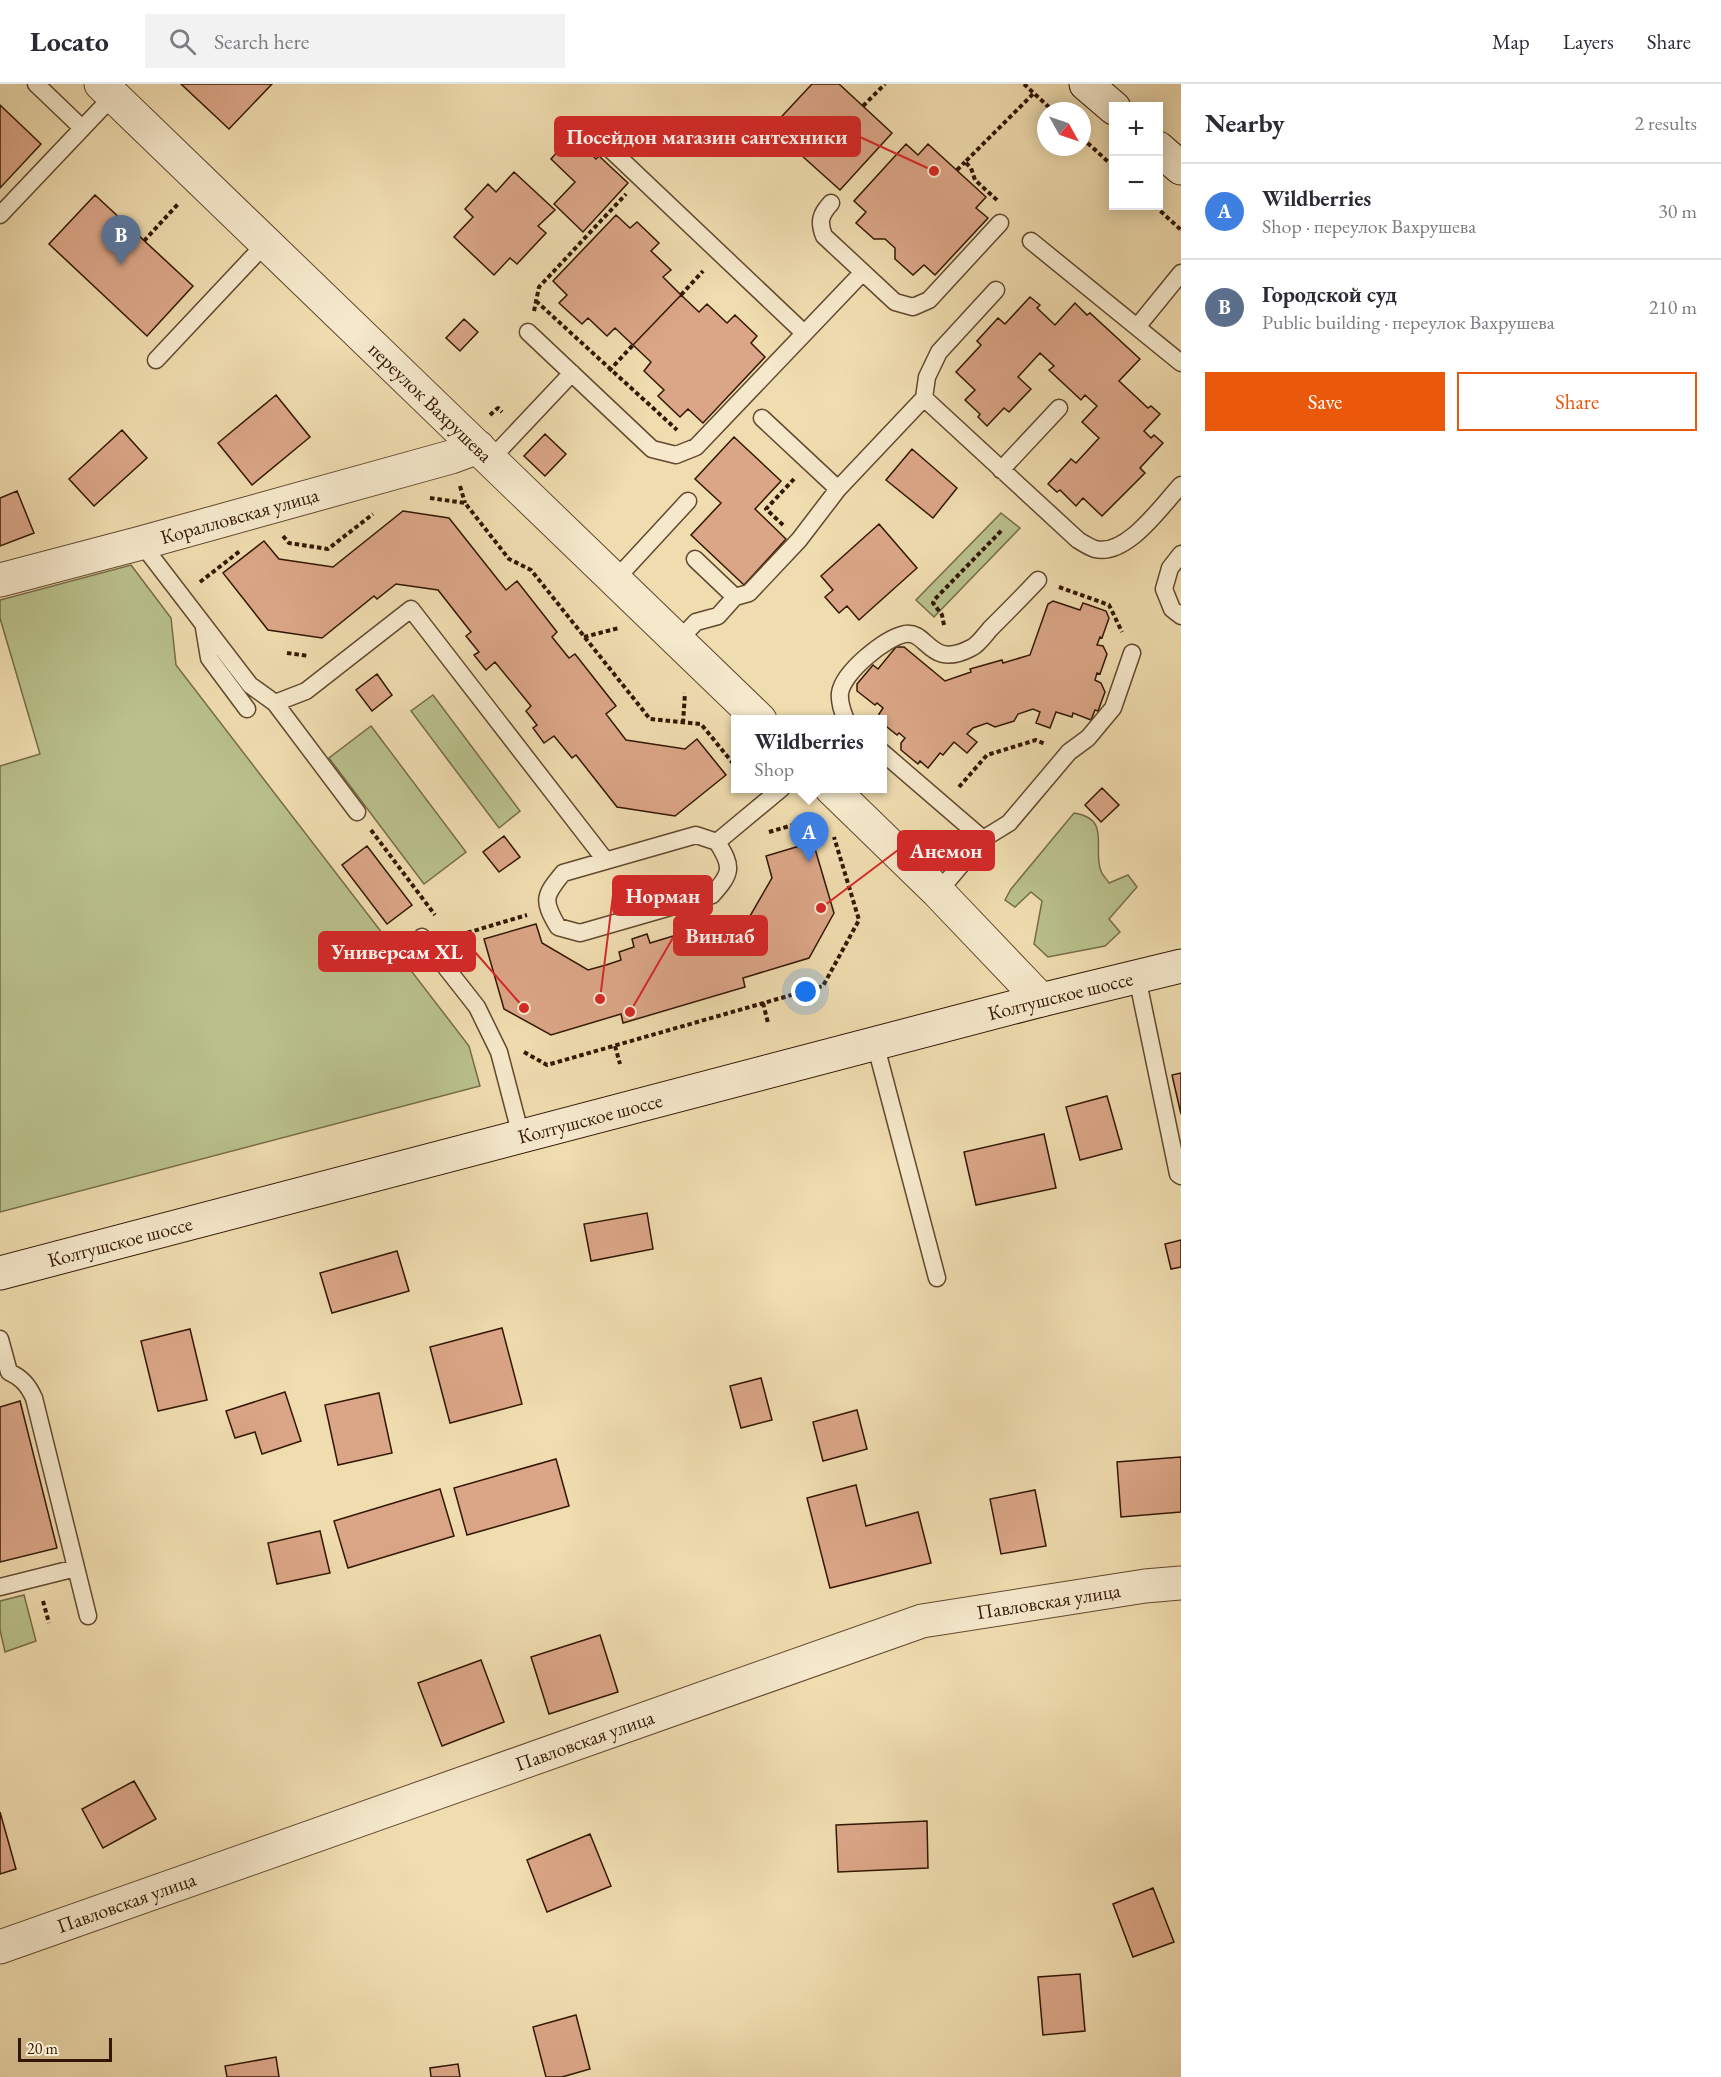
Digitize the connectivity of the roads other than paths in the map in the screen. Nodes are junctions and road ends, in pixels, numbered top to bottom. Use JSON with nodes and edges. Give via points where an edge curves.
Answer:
{"nodes":[{"id":1,"x":36,"y":84,"type":"edge"},
{"id":2,"x":1086,"y":84,"type":"edge"},
{"id":3,"x":107,"y":90,"type":"edge"},
{"id":4,"x":1109,"y":104,"type":"edge"},
{"id":5,"x":82,"y":128,"type":"junction"},
{"id":6,"x":591,"y":131,"type":"dead end"},
{"id":7,"x":1163,"y":152,"type":"edge"},
{"id":8,"x":1181,"y":168,"type":"edge"},
{"id":9,"x":831,"y":202,"type":"dead end"},
{"id":10,"x":0,"y":215,"type":"edge"},
{"id":11,"x":1000,"y":223,"type":"road end"},
{"id":12,"x":1031,"y":241,"type":"dead end"},
{"id":13,"x":266,"y":243,"type":"junction"},
{"id":14,"x":863,"y":272,"type":"junction"},
{"id":15,"x":1181,"y":273,"type":"edge"},
{"id":16,"x":996,"y":290,"type":"dead end"},
{"id":17,"x":1137,"y":327,"type":"junction"},
{"id":18,"x":528,"y":332,"type":"road end"},
{"id":19,"x":804,"y":333,"type":"junction"},
{"id":20,"x":156,"y":360,"type":"dead end"},
{"id":21,"x":1181,"y":363,"type":"edge"},
{"id":22,"x":572,"y":373,"type":"junction"},
{"id":23,"x":924,"y":398,"type":"junction"},
{"id":24,"x":1059,"y":408,"type":"dead end"},
{"id":25,"x":762,"y":418,"type":"dead end"},
{"id":26,"x":484,"y":454,"type":"junction"},
{"id":27,"x":1001,"y":470,"type":"junction"},
{"id":28,"x":1181,"y":484,"type":"edge"},
{"id":29,"x":838,"y":489,"type":"junction"},
{"id":30,"x":688,"y":501,"type":"dead end"},
{"id":31,"x":141,"y":543,"type":"junction"},
{"id":32,"x":1181,"y":554,"type":"edge"},
{"id":33,"x":695,"y":559,"type":"dead end"},
{"id":34,"x":0,"y":580,"type":"edge"},
{"id":35,"x":615,"y":580,"type":"junction"},
{"id":36,"x":1038,"y":580,"type":"road end"},
{"id":37,"x":735,"y":597,"type":"junction"},
{"id":38,"x":1181,"y":616,"type":"edge"},
{"id":39,"x":203,"y":624,"type":"junction"},
{"id":40,"x":678,"y":641,"type":"junction"},
{"id":41,"x":1132,"y":653,"type":"road end"},
{"id":42,"x":275,"y":703,"type":"junction"},
{"id":43,"x":247,"y":709,"type":"dead end"},
{"id":44,"x":755,"y":715,"type":"edge"},
{"id":45,"x":844,"y":715,"type":"edge"},
{"id":46,"x":887,"y":756,"type":"edge"},
{"id":47,"x":777,"y":793,"type":"edge"},
{"id":48,"x":835,"y":793,"type":"edge"},
{"id":49,"x":357,"y":812,"type":"road end"},
{"id":50,"x":983,"y":839,"type":"junction"},
{"id":51,"x":717,"y":842,"type":"junction"},
{"id":52,"x":606,"y":861,"type":"junction"},
{"id":53,"x":938,"y":892,"type":"junction"},
{"id":54,"x":422,"y":937,"type":"dead end"},
{"id":55,"x":1181,"y":966,"type":"edge"},
{"id":56,"x":1137,"y":976,"type":"junction"},
{"id":57,"x":1041,"y":1000,"type":"junction"},
{"id":58,"x":875,"y":1043,"type":"junction"},
{"id":59,"x":521,"y":1136,"type":"junction"},
{"id":60,"x":1181,"y":1176,"type":"edge"},
{"id":61,"x":0,"y":1273,"type":"edge"},
{"id":62,"x":937,"y":1278,"type":"dead end"},
{"id":63,"x":0,"y":1339,"type":"edge"},
{"id":64,"x":4,"y":1373,"type":"edge"},
{"id":65,"x":76,"y":1568,"type":"junction"},
{"id":66,"x":1181,"y":1583,"type":"edge"},
{"id":67,"x":0,"y":1587,"type":"edge"},
{"id":68,"x":88,"y":1616,"type":"dead end"},
{"id":69,"x":0,"y":1947,"type":"edge"}],
"edges":[{"from":1,"to":5,"type":"lane"},
{"from":2,"to":4,"type":"street"},
{"from":3,"to":5,"type":"lane"},
{"from":3,"to":13,"type":"street","name":"переулок Вахрушева"},
{"from":5,"to":10,"type":"lane"},
{"from":6,"to":19,"type":"lane"},
{"from":7,"to":8,"type":"street"},
{"from":9,"to":14,"type":"lane","via":[[819,224],[824,236]]},
{"from":11,"to":14,"type":"lane","via":[[929,300],[913,307],[895,302]]},
{"from":12,"to":17,"type":"lane"},
{"from":13,"to":20,"type":"lane"},
{"from":13,"to":26,"type":"street","name":"переулок Вахрушева"},
{"from":14,"to":19,"type":"lane"},
{"from":15,"to":17,"type":"lane"},
{"from":16,"to":23,"type":"lane","via":[[939,351],[927,377]]},
{"from":17,"to":21,"type":"lane"},
{"from":18,"to":22,"type":"lane"},
{"from":19,"to":22,"type":"lane","via":[[696,447],[676,455],[652,449]]},
{"from":22,"to":26,"type":"lane"},
{"from":23,"to":27,"type":"lane"},
{"from":23,"to":29,"type":"lane"},
{"from":24,"to":27,"type":"lane"},
{"from":25,"to":29,"type":"lane"},
{"from":26,"to":31,"type":"street","name":"Коралловская улица","via":[[451,457]]},
{"from":26,"to":35,"type":"street","name":"переулок Вахрушева"},
{"from":27,"to":28,"type":"lane","via":[[1078,540],[1096,549],[1115,548],[1132,538]]},
{"from":29,"to":37,"type":"lane","via":[[799,540],[749,593]]},
{"from":30,"to":35,"type":"lane"},
{"from":31,"to":34,"type":"street","name":"Коралловская улица"},
{"from":31,"to":39,"type":"lane"},
{"from":32,"to":38,"type":"lane","via":[[1170,568],[1164,589],[1172,609]]},
{"from":33,"to":37,"type":"lane"},
{"from":35,"to":40,"type":"street","name":"переулок Вахрушева"},
{"from":36,"to":45,"type":"lane","via":[[972,648],[948,655],[937,653],[917,636],[906,634],[875,649],[844,680],[840,694]]},
{"from":37,"to":40,"type":"lane","via":[[718,616],[696,622]]},
{"from":39,"to":42,"type":"lane","via":[[250,685]]},
{"from":39,"to":43,"type":"lane","via":[[209,658]]},
{"from":40,"to":44,"type":"street","name":"переулок Вахрушева"},
{"from":41,"to":50,"type":"lane","via":[[1113,708],[1088,738],[1068,752],[1009,823]]},
{"from":42,"to":49,"type":"lane"},
{"from":42,"to":52,"type":"lane","via":[[306,691],[411,609]]},
{"from":46,"to":50,"type":"lane"},
{"from":47,"to":51,"type":"lane"},
{"from":48,"to":53,"type":"street"},
{"from":50,"to":53,"type":"lane"},
{"from":51,"to":52,"type":"lane","via":[[696,835]]},
{"from":51,"to":52,"type":"lane","via":[[728,859],[727,879],[712,895],[579,933],[558,927],[548,909],[549,890],[563,873]]},
{"from":53,"to":57,"type":"street"},
{"from":54,"to":59,"type":"lane","via":[[477,1007],[499,1052]]},
{"from":55,"to":56,"type":"street","name":"Колтушское шоссе"},
{"from":56,"to":57,"type":"street","name":"Колтушское шоссе"},
{"from":56,"to":60,"type":"lane"},
{"from":57,"to":58,"type":"street","name":"Колтушское шоссе"},
{"from":58,"to":59,"type":"street","name":"Колтушское шоссе"},
{"from":58,"to":62,"type":"lane"},
{"from":59,"to":61,"type":"street","name":"Колтушское шоссе"},
{"from":63,"to":64,"type":"lane"},
{"from":64,"to":65,"type":"lane","via":[[20,1377],[34,1398]]},
{"from":65,"to":67,"type":"lane"},
{"from":65,"to":68,"type":"lane"},
{"from":66,"to":69,"type":"street","name":"Павловская улица","via":[[922,1621]]}]}
